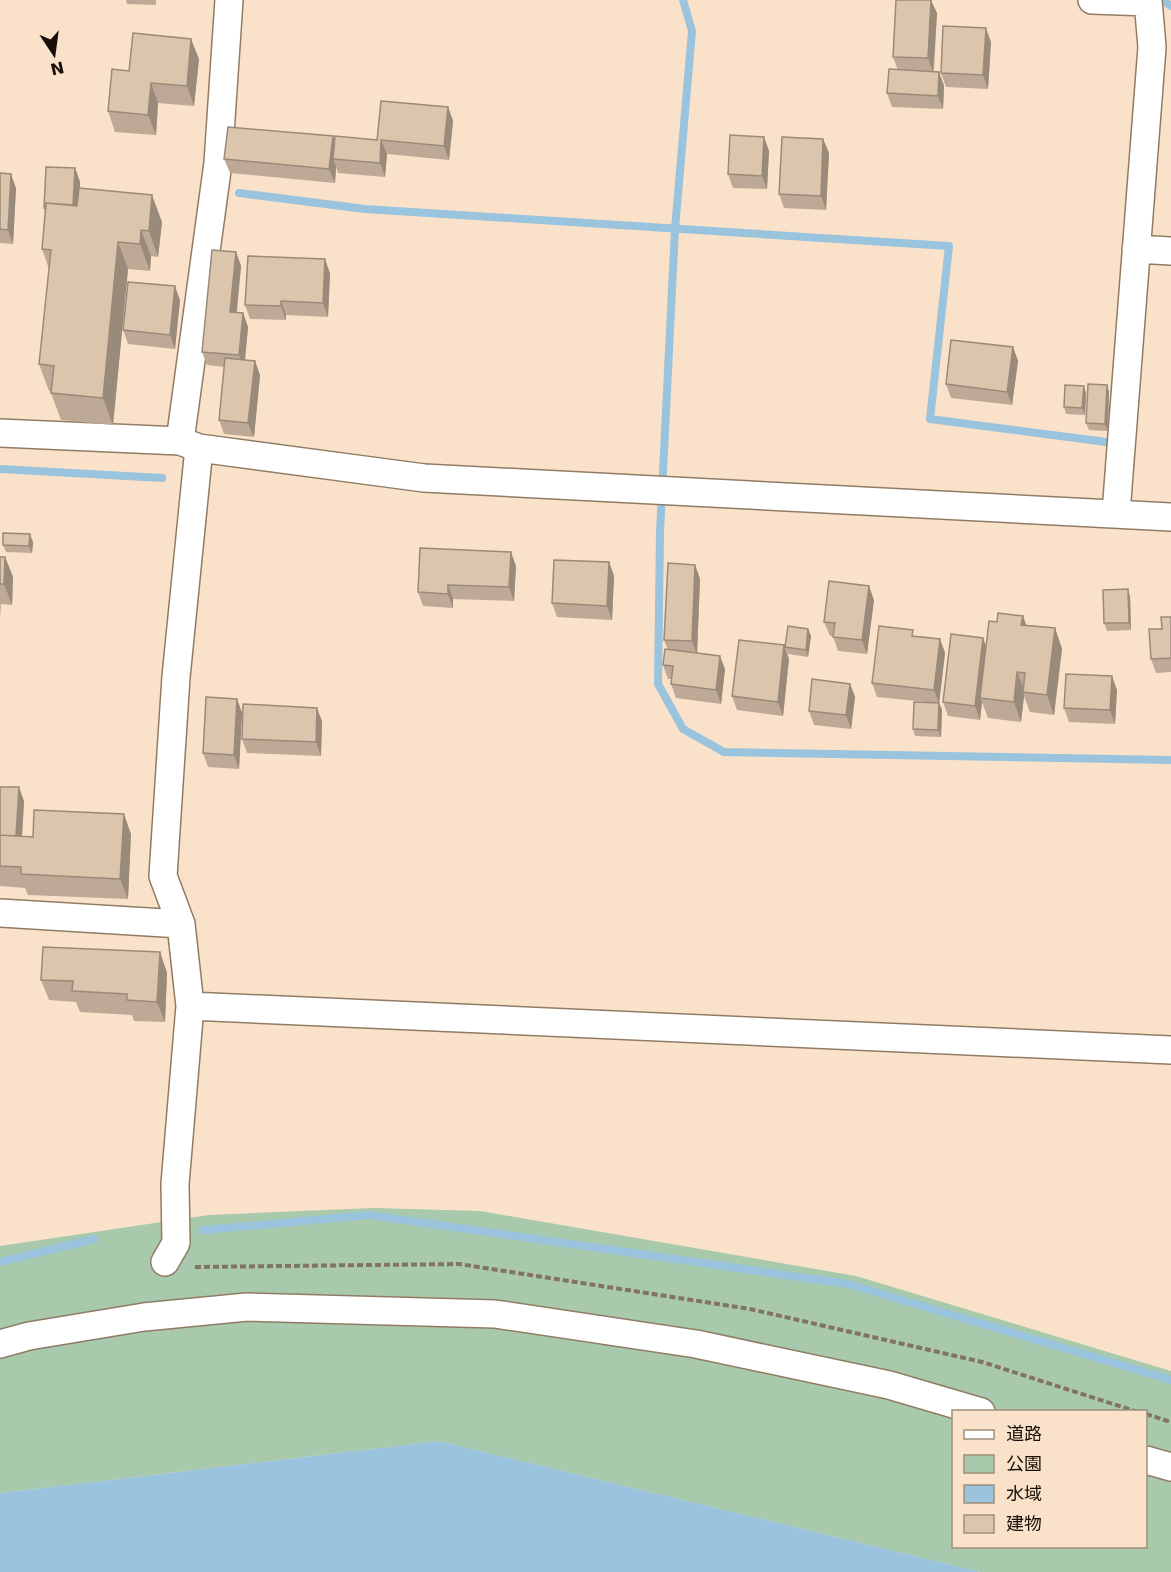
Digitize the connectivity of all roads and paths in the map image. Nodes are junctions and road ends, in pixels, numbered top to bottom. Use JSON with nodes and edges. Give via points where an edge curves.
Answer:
{"nodes":[{"id":1,"x":229,"y":0,"type":"edge"},
{"id":2,"x":1092,"y":0,"type":"edge"},
{"id":3,"x":1148,"y":1,"type":"edge"},
{"id":4,"x":1136,"y":249,"type":"junction"},
{"id":5,"x":1171,"y":251,"type":"edge"},
{"id":6,"x":0,"y":433,"type":"edge"},
{"id":7,"x":189,"y":445,"type":"junction"},
{"id":8,"x":1116,"y":513,"type":"junction"},
{"id":9,"x":1171,"y":517,"type":"edge"},
{"id":10,"x":0,"y":913,"type":"edge"},
{"id":11,"x":181,"y":924,"type":"junction"},
{"id":12,"x":190,"y":1006,"type":"junction"},
{"id":13,"x":1171,"y":1050,"type":"edge"},
{"id":14,"x":165,"y":1262,"type":"dead end"},
{"id":15,"x":0,"y":1344,"type":"edge"},
{"id":16,"x":974,"y":1410,"type":"edge"},
{"id":17,"x":1147,"y":1414,"type":"edge"},
{"id":18,"x":1171,"y":1422,"type":"edge"},
{"id":19,"x":1147,"y":1460,"type":"edge"},
{"id":20,"x":1171,"y":1467,"type":"edge"}],
"edges":[{"from":1,"to":7,"type":"street","via":[[218,163]]},
{"from":2,"to":3,"type":"street"},
{"from":3,"to":4,"type":"street","via":[[1152,47]]},
{"from":4,"to":5,"type":"street"},
{"from":4,"to":8,"type":"street"},
{"from":6,"to":7,"type":"street"},
{"from":7,"to":8,"type":"street","via":[[424,478]]},
{"from":7,"to":11,"type":"street","via":[[163,876]]},
{"from":8,"to":9,"type":"street"},
{"from":10,"to":11,"type":"street"},
{"from":11,"to":12,"type":"street"},
{"from":12,"to":13,"type":"street"},
{"from":12,"to":14,"type":"street","via":[[175,1185],[176,1243]]},
{"from":15,"to":16,"type":"street","via":[[144,1317],[247,1307],[495,1314],[696,1344],[889,1385]]},
{"from":17,"to":18,"type":"path"},
{"from":19,"to":20,"type":"street"}]}
